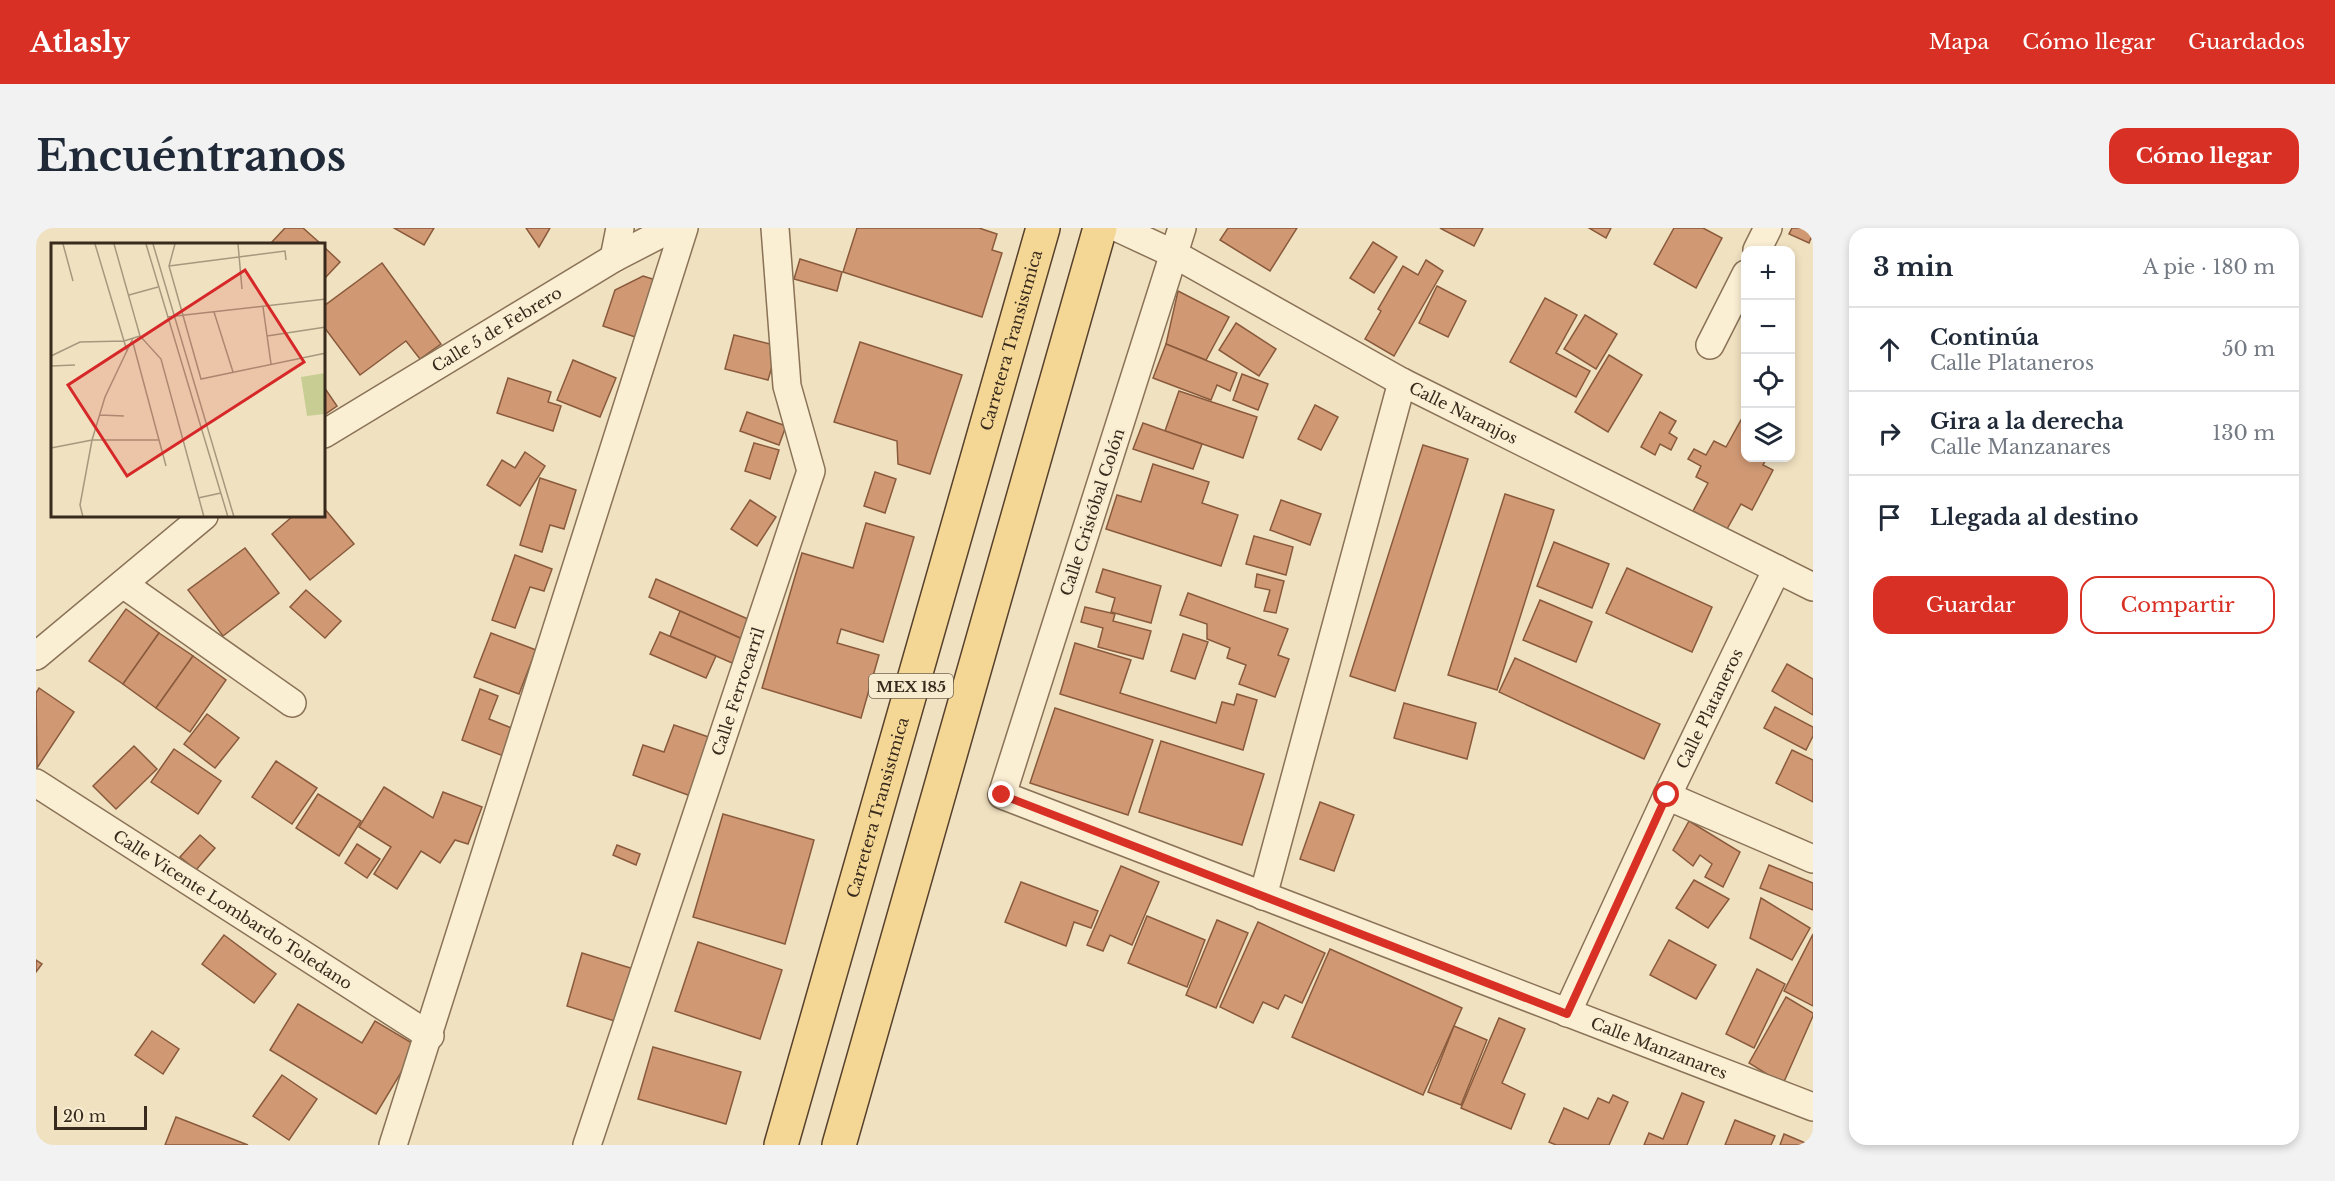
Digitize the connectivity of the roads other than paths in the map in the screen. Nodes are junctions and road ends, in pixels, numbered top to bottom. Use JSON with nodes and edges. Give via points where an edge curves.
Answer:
{"nodes":[{"id":1,"x":620,"y":228,"type":"edge"},
{"id":2,"x":672,"y":228,"type":"edge"},
{"id":3,"x":684,"y":228,"type":"edge"},
{"id":4,"x":775,"y":228,"type":"edge"},
{"id":5,"x":1043,"y":228,"type":"edge"},
{"id":6,"x":1100,"y":228,"type":"edge"},
{"id":7,"x":1118,"y":228,"type":"edge"},
{"id":8,"x":1182,"y":228,"type":"edge"},
{"id":9,"x":1768,"y":228,"type":"edge"},
{"id":10,"x":1759,"y":246,"type":"edge"},
{"id":11,"x":1174,"y":254,"type":"junction"},
{"id":12,"x":614,"y":258,"type":"junction"},
{"id":13,"x":1741,"y":284,"type":"edge"},
{"id":14,"x":1710,"y":345,"type":"dead end"},
{"id":15,"x":1402,"y":382,"type":"junction"},
{"id":16,"x":326,"y":433,"type":"edge"},
{"id":17,"x":202,"y":518,"type":"edge"},
{"id":18,"x":1777,"y":569,"type":"junction"},
{"id":19,"x":123,"y":584,"type":"junction"},
{"id":20,"x":1813,"y":587,"type":"edge"},
{"id":21,"x":36,"y":656,"type":"edge"},
{"id":22,"x":292,"y":703,"type":"dead end"},
{"id":23,"x":36,"y":783,"type":"edge"},
{"id":24,"x":1002,"y":795,"type":"joint"},
{"id":25,"x":1667,"y":795,"type":"junction"},
{"id":26,"x":1813,"y":859,"type":"edge"},
{"id":27,"x":1263,"y":896,"type":"junction"},
{"id":28,"x":1567,"y":1014,"type":"junction"},
{"id":29,"x":429,"y":1035,"type":"junction"},
{"id":30,"x":1813,"y":1107,"type":"edge"},
{"id":31,"x":393,"y":1145,"type":"edge"},
{"id":32,"x":587,"y":1145,"type":"edge"},
{"id":33,"x":781,"y":1145,"type":"edge"},
{"id":34,"x":839,"y":1145,"type":"edge"}],
"edges":[{"from":1,"to":12,"type":"street"},
{"from":2,"to":12,"type":"street","name":"Calle 5 de Febrero"},
{"from":3,"to":29,"type":"street"},
{"from":4,"to":32,"type":"street","name":"Calle Ferrocarril","via":[[787,386],[811,471]]},
{"from":5,"to":33,"type":"main road","name":"Carretera Transistmica","number":"MEX 185"},
{"from":6,"to":34,"type":"main road","number":"MEX 185"},
{"from":7,"to":11,"type":"street","name":"Calle Naranjos"},
{"from":8,"to":11,"type":"street","name":"Calle Cristóbal Colón"},
{"from":9,"to":10,"type":"street"},
{"from":11,"to":15,"type":"street","name":"Calle Naranjos"},
{"from":11,"to":24,"type":"street","name":"Calle Cristóbal Colón"},
{"from":12,"to":16,"type":"street","name":"Calle 5 de Febrero"},
{"from":13,"to":14,"type":"street"},
{"from":15,"to":18,"type":"street","name":"Calle Naranjos"},
{"from":15,"to":27,"type":"street"},
{"from":17,"to":19,"type":"street"},
{"from":18,"to":20,"type":"street","name":"Calle Naranjos"},
{"from":18,"to":25,"type":"street","name":"Calle Plataneros"},
{"from":19,"to":21,"type":"street"},
{"from":19,"to":22,"type":"street"},
{"from":23,"to":29,"type":"street","name":"Calle Vicente Lombardo Toledano"},
{"from":24,"to":27,"type":"street","name":"Calle Manzanares"},
{"from":25,"to":26,"type":"street"},
{"from":25,"to":28,"type":"street","name":"Calle Plataneros"},
{"from":27,"to":28,"type":"street","name":"Calle Manzanares"},
{"from":28,"to":30,"type":"street","name":"Calle Manzanares"},
{"from":29,"to":31,"type":"street"}]}
